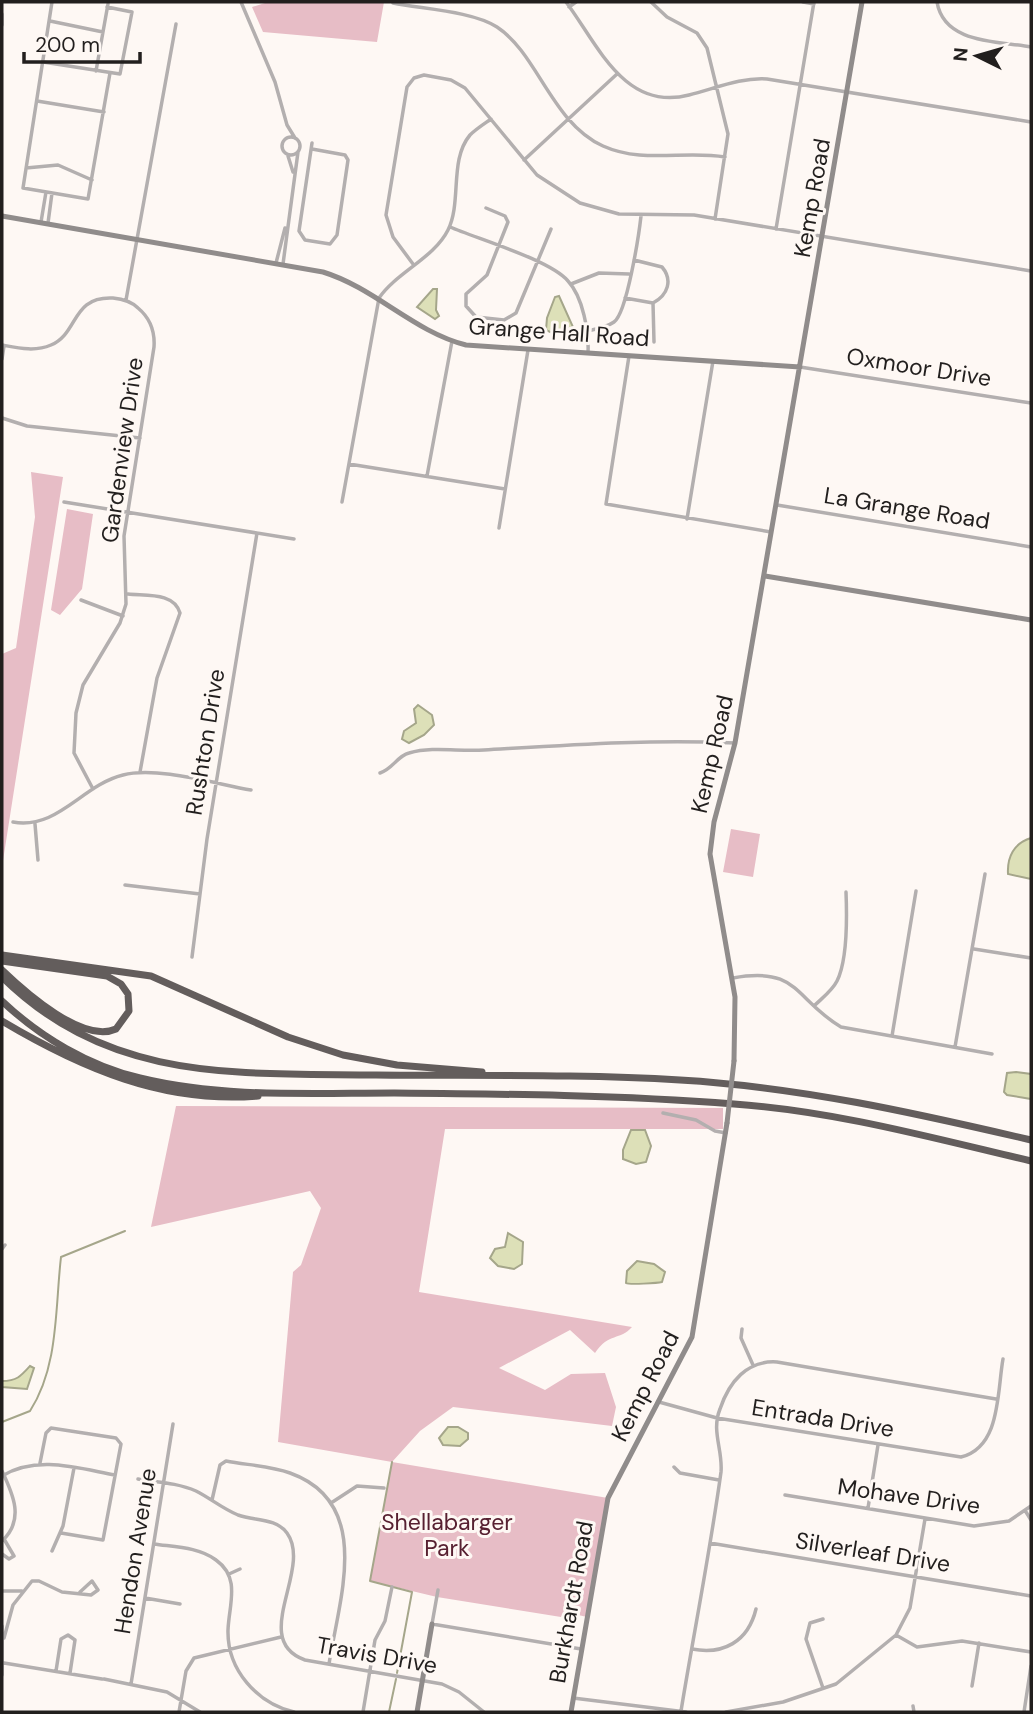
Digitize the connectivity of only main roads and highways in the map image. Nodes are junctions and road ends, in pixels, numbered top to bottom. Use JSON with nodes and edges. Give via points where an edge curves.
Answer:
{"nodes":[{"id":1,"x":862,"y":2,"type":"edge"},
{"id":2,"x":2,"y":216,"type":"edge"},
{"id":3,"x":800,"y":367,"type":"junction"},
{"id":4,"x":765,"y":576,"type":"junction"},
{"id":5,"x":1031,"y":620,"type":"edge"},
{"id":6,"x":2,"y":955,"type":"edge"},
{"id":7,"x":15,"y":960,"type":"junction"},
{"id":8,"x":2,"y":961,"type":"edge"},
{"id":9,"x":2,"y":970,"type":"edge"},
{"id":10,"x":2,"y":976,"type":"edge"},
{"id":11,"x":2,"y":1001,"type":"edge"},
{"id":12,"x":2,"y":1021,"type":"edge"},
{"id":13,"x":535,"y":1077,"type":"junction"},
{"id":14,"x":293,"y":1093,"type":"junction"},
{"id":15,"x":1031,"y":1140,"type":"edge"},
{"id":16,"x":1031,"y":1161,"type":"edge"},
{"id":17,"x":608,"y":1498,"type":"joint"},
{"id":18,"x":432,"y":1624,"type":"road end"},
{"id":19,"x":417,"y":1712,"type":"edge"},
{"id":20,"x":571,"y":1712,"type":"edge"}],
"edges":[{"from":1,"to":3,"type":"main road","name":"Kemp Road"},
{"from":2,"to":3,"type":"main road","name":"Grange Hall Road","via":[[333,275],[452,341]]},
{"from":3,"to":4,"type":"main road","name":"Kemp Road"},
{"from":4,"to":5,"type":"main road"},
{"from":4,"to":17,"type":"main road","name":"Kemp Road","bridge":true,"via":[[736,743],[713,822],[710,854],[737,1021],[726,1133],[694,1326],[684,1356]]},
{"from":6,"to":7,"type":"highway"},
{"from":7,"to":8,"type":"highway"},
{"from":7,"to":9,"type":"highway","via":[[115,980],[129,997],[127,1017],[109,1032],[88,1030],[46,1006]]},
{"from":7,"to":13,"type":"highway","via":[[151,976],[288,1037],[344,1055],[397,1065]]},
{"from":10,"to":13,"type":"highway","via":[[36,1007],[92,1041],[169,1066],[250,1074]]},
{"from":11,"to":14,"type":"highway","via":[[74,1053],[127,1074],[218,1091]]},
{"from":12,"to":14,"type":"highway","via":[[74,1062],[136,1084],[216,1097]]},
{"from":13,"to":15,"type":"highway","via":[[787,1088]]},
{"from":14,"to":16,"type":"highway","via":[[478,1094],[738,1104],[888,1127]]},
{"from":17,"to":20,"type":"main road","name":"Burkhardt Road"},
{"from":18,"to":19,"type":"main road"}]}
